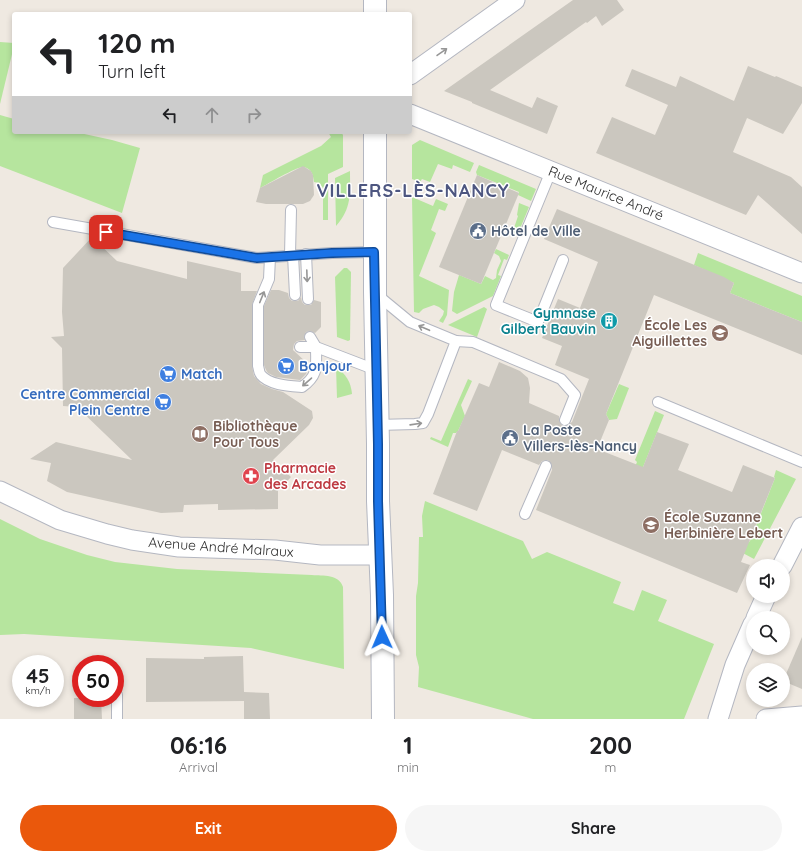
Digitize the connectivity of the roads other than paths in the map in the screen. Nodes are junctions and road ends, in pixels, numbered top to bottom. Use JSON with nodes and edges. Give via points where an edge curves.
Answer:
{"nodes":[{"id":1,"x":375,"y":0,"type":"edge"},
{"id":2,"x":515,"y":0,"type":"edge"},
{"id":3,"x":375,"y":12,"type":"edge"},
{"id":4,"x":412,"y":74,"type":"edge"},
{"id":5,"x":412,"y":115,"type":"edge"},
{"id":6,"x":375,"y":134,"type":"edge"},
{"id":7,"x":552,"y":171,"type":"junction"},
{"id":8,"x":291,"y":210,"type":"dead end"},
{"id":9,"x":53,"y":222,"type":"dead end"},
{"id":10,"x":374,"y":252,"type":"junction"},
{"id":11,"x":306,"y":254,"type":"junction"},
{"id":12,"x":291,"y":255,"type":"junction"},
{"id":13,"x":270,"y":257,"type":"junction"},
{"id":14,"x":563,"y":260,"type":"dead end"},
{"id":15,"x":802,"y":273,"type":"edge"},
{"id":16,"x":375,"y":292,"type":"junction"},
{"id":17,"x":295,"y":295,"type":"dead end"},
{"id":18,"x":308,"y":299,"type":"dead end"},
{"id":19,"x":310,"y":338,"type":"dead end"},
{"id":20,"x":456,"y":341,"type":"junction"},
{"id":21,"x":300,"y":347,"type":"dead end"},
{"id":22,"x":316,"y":347,"type":"junction"},
{"id":23,"x":376,"y":370,"type":"junction"},
{"id":24,"x":658,"y":402,"type":"dead end"},
{"id":25,"x":565,"y":420,"type":"dead end"},
{"id":26,"x":377,"y":425,"type":"junction"},
{"id":27,"x":802,"y":462,"type":"edge"},
{"id":28,"x":546,"y":466,"type":"dead end"},
{"id":29,"x":0,"y":491,"type":"edge"},
{"id":30,"x":526,"y":514,"type":"dead end"},
{"id":31,"x":802,"y":527,"type":"edge"},
{"id":32,"x":380,"y":555,"type":"junction"},
{"id":33,"x":786,"y":559,"type":"edge"},
{"id":34,"x":746,"y":640,"type":"edge"},
{"id":35,"x":117,"y":707,"type":"edge"},
{"id":36,"x":802,"y":716,"type":"edge"},
{"id":37,"x":722,"y":718,"type":"edge"},
{"id":38,"x":117,"y":719,"type":"edge"},
{"id":39,"x":383,"y":719,"type":"edge"},
{"id":40,"x":766,"y":719,"type":"edge"}],
"edges":[{"from":1,"to":3,"type":"main road"},
{"from":4,"to":2,"type":"street","one_way":true},
{"from":5,"to":7,"type":"street","name":"Rue Maurice André"},
{"from":6,"to":10,"type":"main road"},
{"from":7,"to":14,"type":"lane","via":[[496,305],[538,322]]},
{"from":7,"to":15,"type":"street","name":"Rue Maurice André"},
{"from":8,"to":12,"type":"lane"},
{"from":9,"to":13,"type":"lane","via":[[257,258]]},
{"from":10,"to":11,"type":"lane"},
{"from":10,"to":16,"type":"main road"},
{"from":11,"to":12,"type":"lane"},
{"from":11,"to":18,"type":"lane","one_way":true},
{"from":12,"to":13,"type":"lane"},
{"from":12,"to":17,"type":"lane"},
{"from":22,"to":13,"type":"lane","one_way":true,"via":[[316,369],[311,380],[302,387],[279,384],[260,374],[258,305],[269,279]]},
{"from":20,"to":16,"type":"lane","one_way":true,"via":[[410,322]]},
{"from":16,"to":23,"type":"main road"},
{"from":19,"to":22,"type":"lane"},
{"from":20,"to":25,"type":"lane","via":[[473,342],[561,379],[575,395]]},
{"from":26,"to":20,"type":"lane","one_way":true,"via":[[423,422]]},
{"from":21,"to":22,"type":"lane"},
{"from":22,"to":23,"type":"lane"},
{"from":23,"to":26,"type":"main road"},
{"from":24,"to":27,"type":"lane"},
{"from":26,"to":32,"type":"main road"},
{"from":28,"to":30,"type":"lane"},
{"from":29,"to":32,"type":"street","name":"Avenue André Malraux","via":[[60,520],[132,540],[179,546]]},
{"from":31,"to":33,"type":"street"},
{"from":32,"to":39,"type":"main road"},
{"from":34,"to":37,"type":"street","via":[[735,665]]},
{"from":35,"to":38,"type":"lane"},
{"from":36,"to":40,"type":"street"}]}
